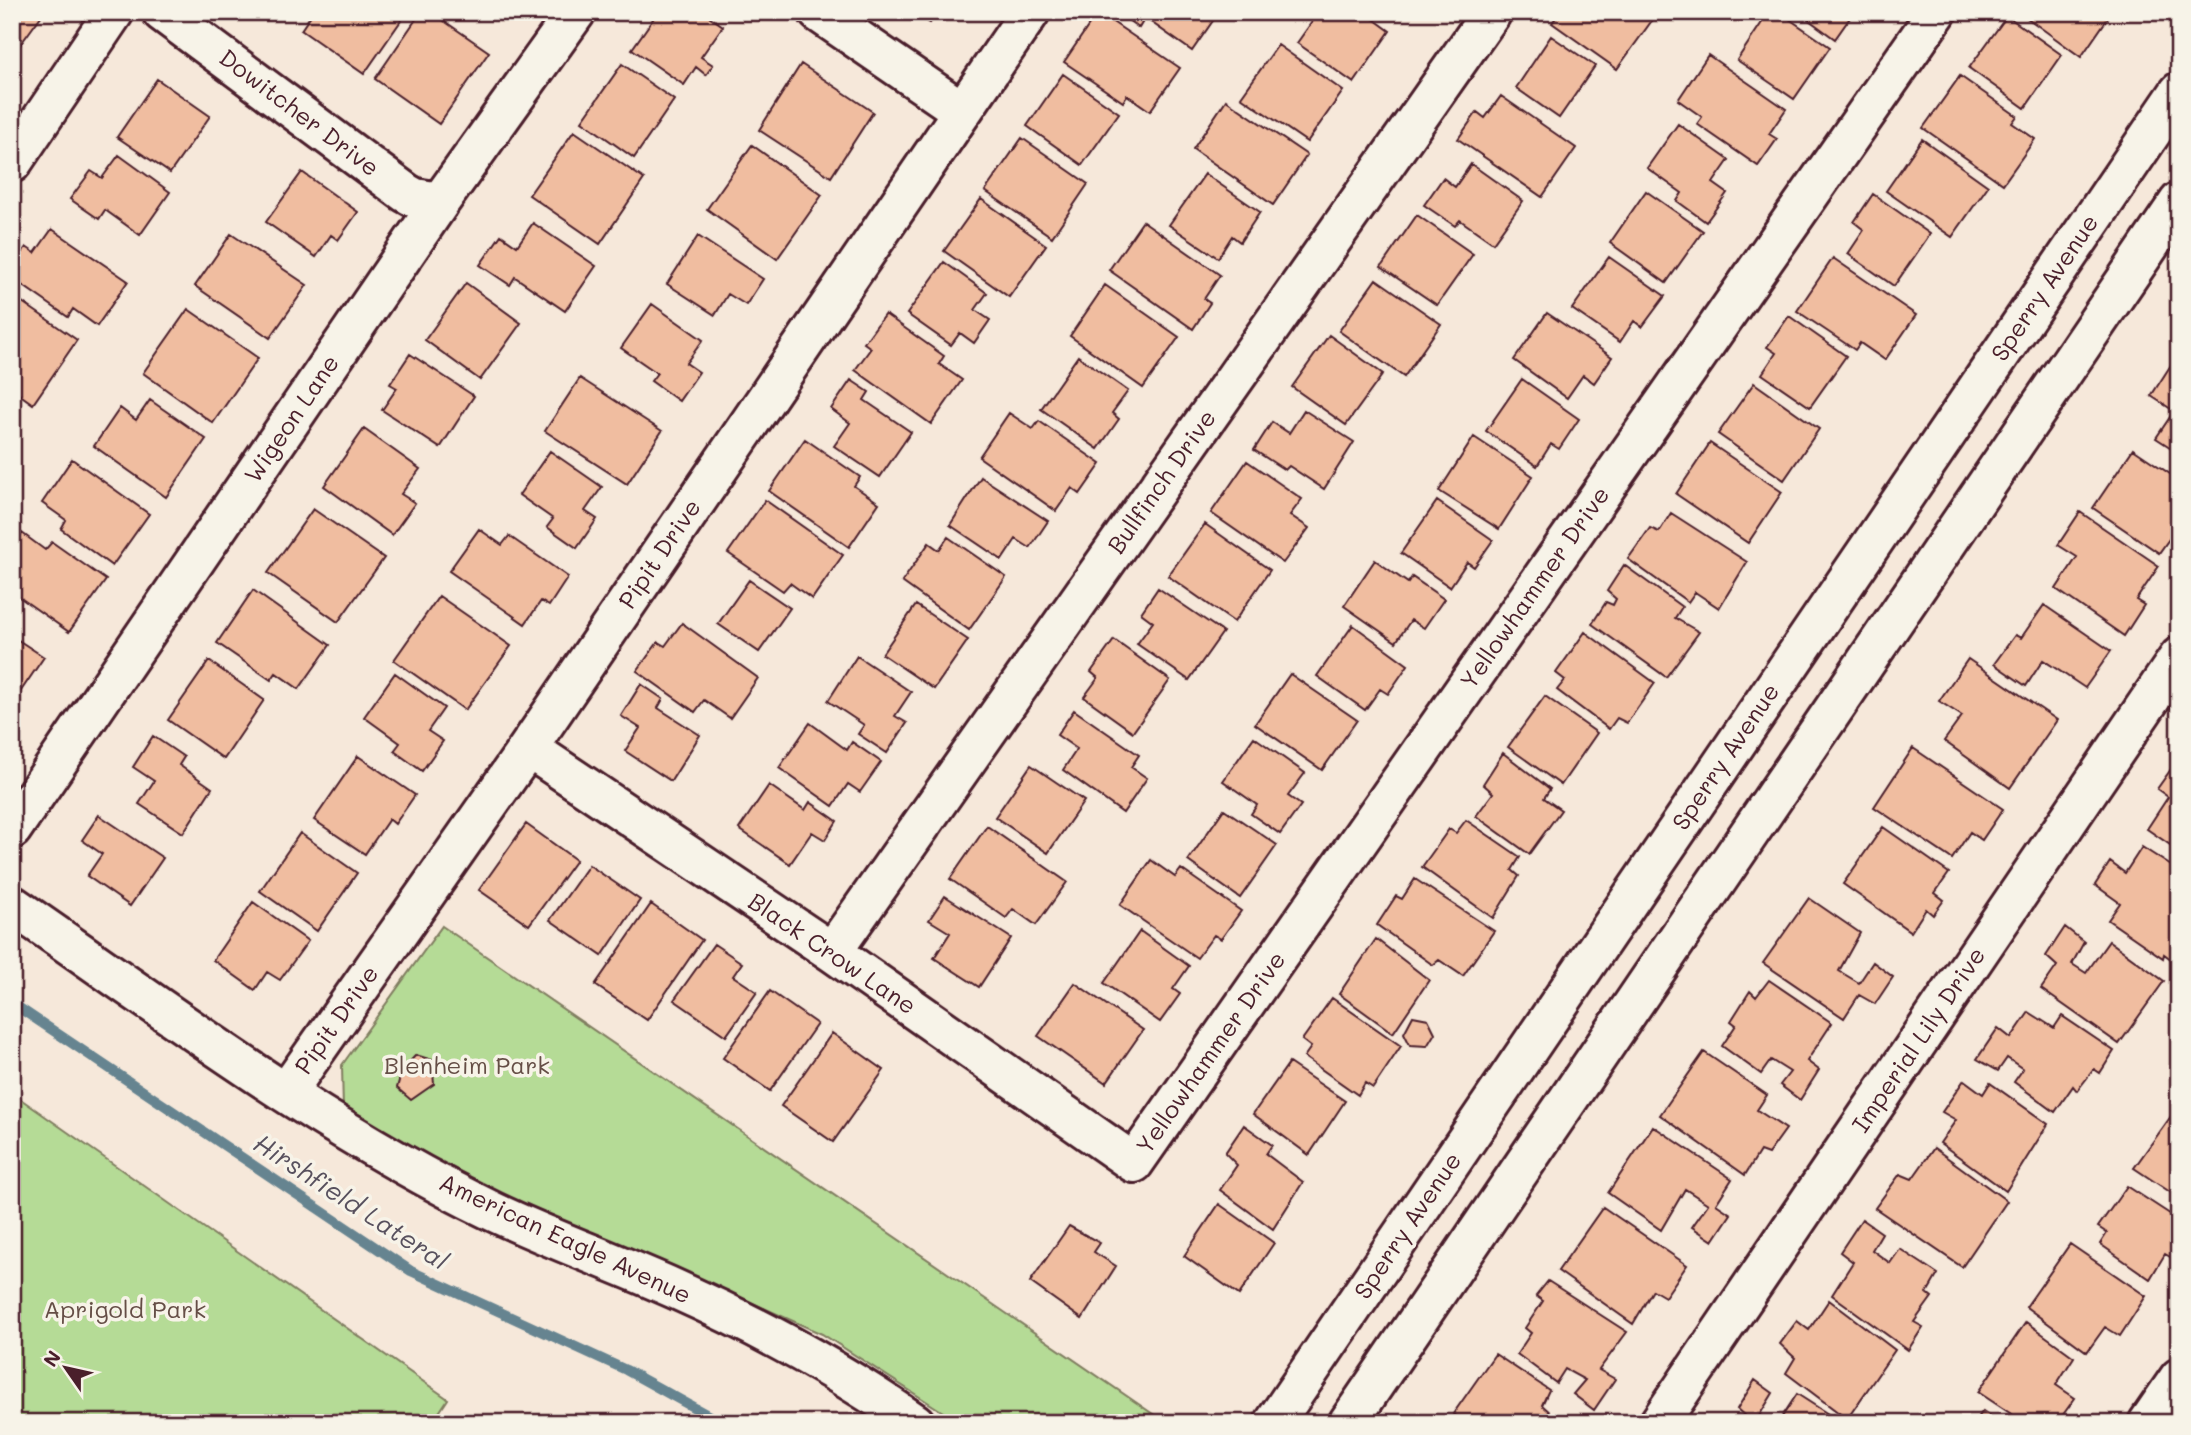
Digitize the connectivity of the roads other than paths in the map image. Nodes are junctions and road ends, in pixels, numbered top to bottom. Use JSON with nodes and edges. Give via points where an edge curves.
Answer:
{"nodes":[{"id":1,"x":114,"y":12,"type":"edge"},
{"id":2,"x":162,"y":12,"type":"edge"},
{"id":3,"x":576,"y":12,"type":"edge"},
{"id":4,"x":818,"y":12,"type":"edge"},
{"id":5,"x":1030,"y":12,"type":"edge"},
{"id":6,"x":1492,"y":12,"type":"edge"},
{"id":7,"x":1937,"y":12,"type":"edge"},
{"id":8,"x":2179,"y":92,"type":"edge"},
{"id":9,"x":961,"y":111,"type":"junction"},
{"id":10,"x":12,"y":163,"type":"edge"},
{"id":11,"x":440,"y":202,"type":"junction"},
{"id":12,"x":2179,"y":202,"type":"edge"},
{"id":13,"x":2179,"y":657,"type":"edge"},
{"id":14,"x":528,"y":748,"type":"junction"},
{"id":15,"x":12,"y":829,"type":"edge"},
{"id":16,"x":12,"y":905,"type":"edge"},
{"id":17,"x":832,"y":953,"type":"junction"},
{"id":18,"x":286,"y":1093,"type":"junction"},
{"id":19,"x":1134,"y":1163,"type":"joint"},
{"id":20,"x":2179,"y":1378,"type":"edge"},
{"id":21,"x":915,"y":1423,"type":"edge"},
{"id":22,"x":1274,"y":1423,"type":"edge"},
{"id":23,"x":1348,"y":1423,"type":"edge"},
{"id":24,"x":1659,"y":1423,"type":"edge"},
{"id":25,"x":2148,"y":1423,"type":"edge"}],
"edges":[{"from":1,"to":10,"type":"street"},
{"from":2,"to":11,"type":"street","name":"Dowitcher Drive","via":[[405,193]]},
{"from":3,"to":11,"type":"street","name":"Wigeon Lane"},
{"from":4,"to":9,"type":"street"},
{"from":5,"to":9,"type":"street","name":"Pipit Drive"},
{"from":6,"to":17,"type":"street","name":"Bullfinch Drive"},
{"from":7,"to":19,"type":"street","name":"Yellowhammer Drive"},
{"from":8,"to":22,"type":"street","name":"Sperry Avenue"},
{"from":9,"to":14,"type":"street","name":"Pipit Drive"},
{"from":11,"to":15,"type":"street","name":"Wigeon Lane"},
{"from":12,"to":23,"type":"street"},
{"from":13,"to":24,"type":"street","name":"Imperial Lily Drive"},
{"from":14,"to":17,"type":"street","name":"Black Crow Lane"},
{"from":14,"to":18,"type":"street","name":"Pipit Drive"},
{"from":16,"to":18,"type":"street","name":"American Eagle Avenue"},
{"from":17,"to":19,"type":"street","name":"Black Crow Lane"},
{"from":18,"to":21,"type":"street","name":"American Eagle Avenue","via":[[495,1212],[677,1290],[779,1341],[866,1389]]},
{"from":20,"to":25,"type":"street"}]}
